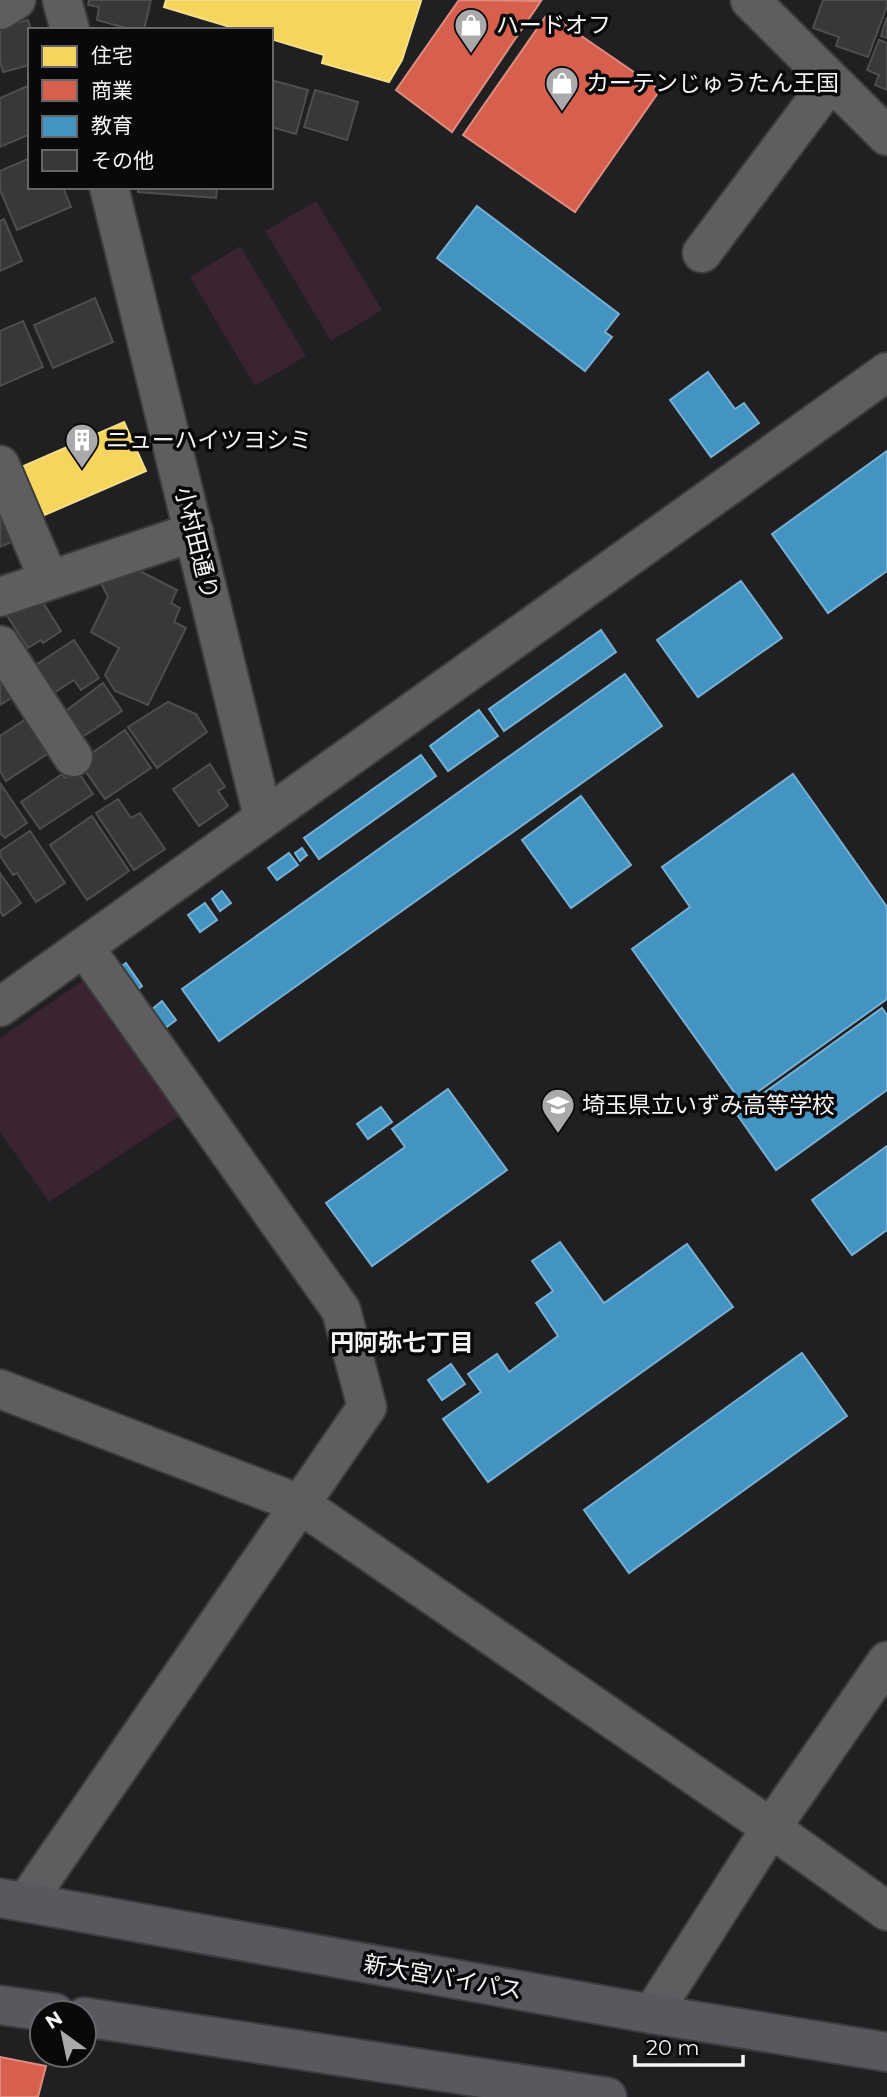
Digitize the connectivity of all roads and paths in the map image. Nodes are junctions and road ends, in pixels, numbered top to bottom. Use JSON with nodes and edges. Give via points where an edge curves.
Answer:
{"nodes":[{"id":1,"x":16,"y":0,"type":"edge"},
{"id":2,"x":62,"y":0,"type":"edge"},
{"id":3,"x":750,"y":0,"type":"edge"},
{"id":4,"x":0,"y":10,"type":"edge"},
{"id":5,"x":69,"y":28,"type":"edge"},
{"id":6,"x":831,"y":80,"type":"junction"},
{"id":7,"x":887,"y":136,"type":"edge"},
{"id":8,"x":109,"y":189,"type":"edge"},
{"id":9,"x":702,"y":253,"type":"dead end"},
{"id":10,"x":887,"y":372,"type":"edge"},
{"id":11,"x":0,"y":465,"type":"edge"},
{"id":12,"x":194,"y":532,"type":"junction"},
{"id":13,"x":49,"y":580,"type":"junction"},
{"id":14,"x":0,"y":597,"type":"edge"},
{"id":15,"x":0,"y":645,"type":"edge"},
{"id":16,"x":73,"y":757,"type":"dead end"},
{"id":17,"x":263,"y":817,"type":"junction"},
{"id":18,"x":84,"y":947,"type":"junction"},
{"id":19,"x":0,"y":1007,"type":"edge"},
{"id":20,"x":0,"y":1389,"type":"edge"},
{"id":21,"x":300,"y":1504,"type":"junction"},
{"id":22,"x":887,"y":1661,"type":"edge"},
{"id":23,"x":771,"y":1828,"type":"junction"},
{"id":24,"x":13,"y":1900,"type":"edge"},
{"id":25,"x":887,"y":1911,"type":"edge"},
{"id":26,"x":0,"y":2005,"type":"edge"},
{"id":27,"x":28,"y":2009,"type":"edge"},
{"id":28,"x":652,"y":2014,"type":"junction"},
{"id":29,"x":98,"y":2019,"type":"edge"},
{"id":30,"x":887,"y":2052,"type":"edge"},
{"id":31,"x":599,"y":2096,"type":"edge"}],
"edges":[{"from":1,"to":4,"type":"street"},
{"from":2,"to":5,"type":"street"},
{"from":3,"to":6,"type":"street"},
{"from":6,"to":7,"type":"street"},
{"from":6,"to":9,"type":"street"},
{"from":8,"to":12,"type":"street","name":"小村田通り"},
{"from":10,"to":17,"type":"street"},
{"from":11,"to":13,"type":"street"},
{"from":12,"to":13,"type":"street"},
{"from":12,"to":17,"type":"street","name":"小村田通り"},
{"from":13,"to":14,"type":"street"},
{"from":15,"to":16,"type":"street"},
{"from":17,"to":18,"type":"street"},
{"from":18,"to":19,"type":"street"},
{"from":18,"to":21,"type":"street","via":[[341,1310],[367,1407]]},
{"from":20,"to":21,"type":"street"},
{"from":21,"to":23,"type":"street"},
{"from":21,"to":24,"type":"street"},
{"from":22,"to":23,"type":"street"},
{"from":23,"to":25,"type":"street"},
{"from":23,"to":28,"type":"street"},
{"from":24,"to":28,"type":"highway","name":"新大宮バイパス"},
{"from":26,"to":27,"type":"highway"},
{"from":28,"to":30,"type":"highway","name":"新大宮バイパス"},
{"from":29,"to":31,"type":"highway"}]}
